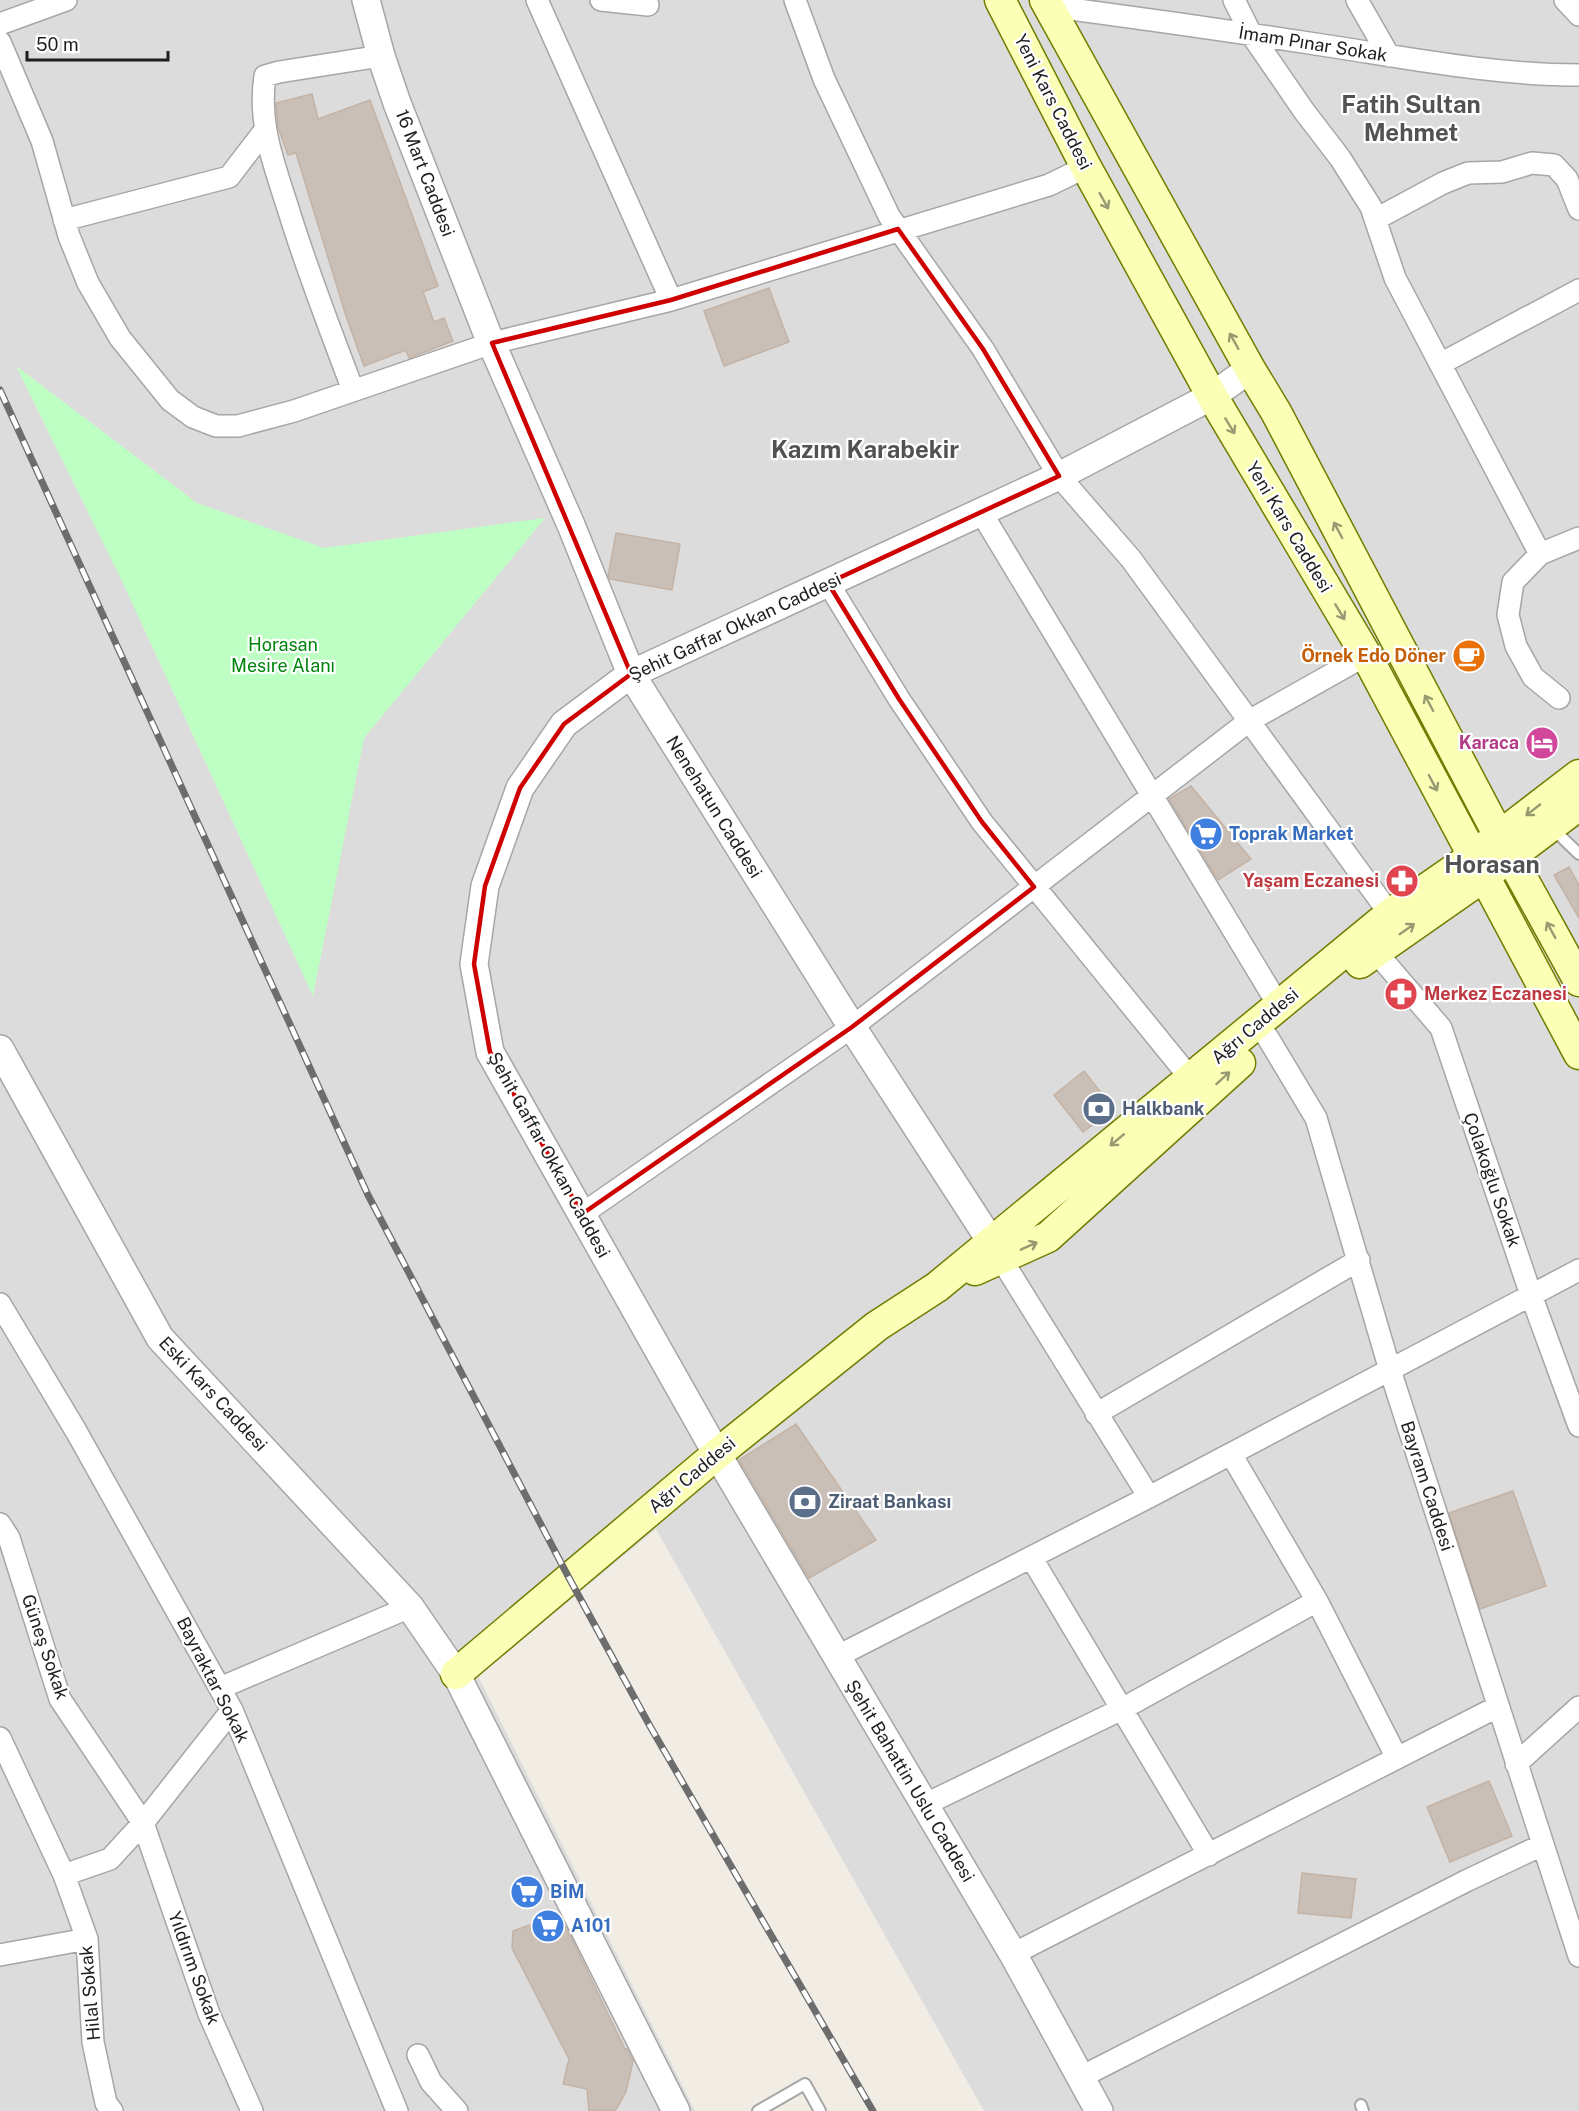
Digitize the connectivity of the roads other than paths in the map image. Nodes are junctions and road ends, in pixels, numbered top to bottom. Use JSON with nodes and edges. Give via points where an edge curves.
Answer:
{"nodes":[{"id":1,"x":66,"y":0,"type":"edge"},
{"id":2,"x":366,"y":0,"type":"edge"},
{"id":3,"x":537,"y":0,"type":"edge"},
{"id":4,"x":601,"y":0,"type":"edge"},
{"id":5,"x":795,"y":0,"type":"edge"},
{"id":6,"x":1000,"y":0,"type":"edge"},
{"id":7,"x":1234,"y":0,"type":"edge"},
{"id":8,"x":1357,"y":0,"type":"edge"},
{"id":9,"x":1565,"y":0,"type":"edge"},
{"id":10,"x":1046,"y":3,"type":"edge"},
{"id":11,"x":648,"y":4,"type":"dead end"},
{"id":12,"x":1579,"y":15,"type":"edge"},
{"id":13,"x":0,"y":24,"type":"edge"},
{"id":14,"x":1251,"y":34,"type":"junction"},
{"id":15,"x":0,"y":42,"type":"edge"},
{"id":16,"x":381,"y":56,"type":"junction"},
{"id":17,"x":1389,"y":56,"type":"junction"},
{"id":18,"x":1579,"y":75,"type":"edge"},
{"id":19,"x":265,"y":130,"type":"junction"},
{"id":20,"x":1086,"y":167,"type":"junction"},
{"id":21,"x":1579,"y":209,"type":"edge"},
{"id":22,"x":1376,"y":219,"type":"junction"},
{"id":23,"x":64,"y":220,"type":"junction"},
{"id":24,"x":898,"y":229,"type":"junction"},
{"id":25,"x":1579,"y":290,"type":"edge"},
{"id":26,"x":671,"y":300,"type":"junction"},
{"id":27,"x":492,"y":343,"type":"junction"},
{"id":28,"x":1440,"y":364,"type":"junction"},
{"id":29,"x":1250,"y":369,"type":"junction"},
{"id":30,"x":353,"y":390,"type":"junction"},
{"id":31,"x":1212,"y":396,"type":"junction"},
{"id":32,"x":1059,"y":476,"type":"junction"},
{"id":33,"x":981,"y":512,"type":"junction"},
{"id":34,"x":1579,"y":538,"type":"edge"},
{"id":35,"x":1540,"y":554,"type":"junction"},
{"id":36,"x":828,"y":582,"type":"junction"},
{"id":37,"x":1366,"y":656,"type":"junction"},
{"id":38,"x":631,"y":674,"type":"junction"},
{"id":39,"x":1559,"y":698,"type":"dead end"},
{"id":40,"x":1249,"y":722,"type":"junction"},
{"id":41,"x":1579,"y":774,"type":"edge"},
{"id":42,"x":1153,"y":796,"type":"junction"},
{"id":43,"x":1579,"y":805,"type":"edge"},
{"id":44,"x":1551,"y":827,"type":"junction"},
{"id":45,"x":1505,"y":847,"type":"junction"},
{"id":46,"x":1579,"y":854,"type":"edge"},
{"id":47,"x":1478,"y":867,"type":"junction"},
{"id":48,"x":1034,"y":887,"type":"junction"},
{"id":49,"x":1390,"y":915,"type":"junction"},
{"id":50,"x":1375,"y":951,"type":"junction"},
{"id":51,"x":1579,"y":981,"type":"edge"},
{"id":52,"x":1268,"y":1023,"type":"junction"},
{"id":53,"x":852,"y":1027,"type":"junction"},
{"id":54,"x":0,"y":1049,"type":"edge"},
{"id":55,"x":1579,"y":1054,"type":"edge"},
{"id":56,"x":1191,"y":1079,"type":"junction"},
{"id":57,"x":582,"y":1214,"type":"junction"},
{"id":58,"x":996,"y":1251,"type":"junction"},
{"id":59,"x":1359,"y":1260,"type":"junction"},
{"id":60,"x":1579,"y":1270,"type":"edge"},
{"id":61,"x":1531,"y":1295,"type":"junction"},
{"id":62,"x":0,"y":1304,"type":"edge"},
{"id":63,"x":1390,"y":1370,"type":"junction"},
{"id":64,"x":1096,"y":1414,"type":"junction"},
{"id":65,"x":1579,"y":1426,"type":"edge"},
{"id":66,"x":717,"y":1454,"type":"junction"},
{"id":67,"x":1231,"y":1454,"type":"junction"},
{"id":68,"x":1149,"y":1497,"type":"junction"},
{"id":69,"x":0,"y":1524,"type":"edge"},
{"id":70,"x":1031,"y":1557,"type":"junction"},
{"id":71,"x":1317,"y":1601,"type":"junction"},
{"id":72,"x":410,"y":1607,"type":"junction"},
{"id":73,"x":836,"y":1658,"type":"junction"},
{"id":74,"x":456,"y":1674,"type":"junction"},
{"id":75,"x":220,"y":1688,"type":"junction"},
{"id":76,"x":1497,"y":1707,"type":"junction"},
{"id":77,"x":1579,"y":1707,"type":"edge"},
{"id":78,"x":1122,"y":1709,"type":"junction"},
{"id":79,"x":232,"y":1710,"type":"junction"},
{"id":80,"x":0,"y":1738,"type":"edge"},
{"id":81,"x":1397,"y":1758,"type":"junction"},
{"id":82,"x":1516,"y":1764,"type":"junction"},
{"id":83,"x":924,"y":1805,"type":"junction"},
{"id":84,"x":143,"y":1823,"type":"junction"},
{"id":85,"x":1542,"y":1845,"type":"junction"},
{"id":86,"x":1209,"y":1855,"type":"junction"},
{"id":87,"x":64,"y":1875,"type":"junction"},
{"id":88,"x":87,"y":1939,"type":"junction"},
{"id":89,"x":1013,"y":1954,"type":"junction"},
{"id":90,"x":0,"y":1955,"type":"edge"},
{"id":91,"x":1579,"y":1956,"type":"edge"},
{"id":92,"x":418,"y":2055,"type":"dead end"},
{"id":93,"x":1081,"y":2077,"type":"junction"},
{"id":94,"x":112,"y":2111,"type":"edge"},
{"id":95,"x":252,"y":2111,"type":"edge"},
{"id":96,"x":397,"y":2111,"type":"edge"},
{"id":97,"x":457,"y":2111,"type":"edge"},
{"id":98,"x":676,"y":2111,"type":"edge"},
{"id":99,"x":758,"y":2111,"type":"edge"},
{"id":100,"x":820,"y":2111,"type":"edge"},
{"id":101,"x":1099,"y":2111,"type":"edge"}],
"edges":[{"from":1,"to":13,"type":"street"},
{"from":2,"to":16,"type":"street","name":"16 Mart Caddesi"},
{"from":3,"to":26,"type":"street"},
{"from":4,"to":11,"type":"street"},
{"from":5,"to":24,"type":"street","via":[[824,79]]},
{"from":6,"to":20,"type":"main road","name":"Yeni Kars Caddesi"},
{"from":7,"to":14,"type":"street"},
{"from":8,"to":17,"type":"street"},
{"from":9,"to":12,"type":"street"},
{"from":10,"to":14,"type":"street","name":"İmam Pınar Sokak"},
{"from":29,"to":10,"type":"main road","one_way":true},
{"from":14,"to":17,"type":"street","name":"İmam Pınar Sokak"},
{"from":14,"to":22,"type":"street","via":[[1340,158]]},
{"from":15,"to":23,"type":"street","via":[[42,141]]},
{"from":16,"to":19,"type":"street","via":[[265,76]]},
{"from":16,"to":27,"type":"street","name":"16 Mart Caddesi"},
{"from":17,"to":18,"type":"street","name":"İmam Pınar Sokak","via":[[1539,75]]},
{"from":19,"to":23,"type":"street","via":[[229,177]]},
{"from":19,"to":30,"type":"street","via":[[297,237]]},
{"from":20,"to":24,"type":"street","via":[[1049,185]]},
{"from":20,"to":31,"type":"main road","name":"Yeni Kars Caddesi","one_way":true},
{"from":21,"to":22,"type":"street","via":[[1567,179],[1554,165],[1532,163],[1502,172],[1468,173]]},
{"from":22,"to":28,"type":"street","via":[[1395,278]]},
{"from":23,"to":30,"type":"street","via":[[88,283],[120,338],[170,400],[193,417],[216,426],[238,426]]},
{"from":24,"to":26,"type":"street"},
{"from":24,"to":32,"type":"street","via":[[983,349]]},
{"from":25,"to":28,"type":"street"},
{"from":26,"to":27,"type":"street"},
{"from":27,"to":30,"type":"street"},
{"from":27,"to":38,"type":"street","name":"Nenehatun Caddesi"},
{"from":28,"to":35,"type":"street"},
{"from":29,"to":31,"type":"street","name":"Şehit Gaffar Okkan Caddesi"},
{"from":45,"to":29,"type":"main road","one_way":true,"via":[[1282,422]]},
{"from":31,"to":32,"type":"street","name":"Şehit Gaffar Okkan Caddesi"},
{"from":31,"to":37,"type":"main road","name":"Yeni Kars Caddesi","one_way":true},
{"from":32,"to":33,"type":"street","name":"Şehit Gaffar Okkan Caddesi"},
{"from":32,"to":40,"type":"street","via":[[1131,559]]},
{"from":33,"to":36,"type":"street","name":"Şehit Gaffar Okkan Caddesi"},
{"from":33,"to":42,"type":"street","name":"Bayram Caddesi"},
{"from":34,"to":35,"type":"street"},
{"from":35,"to":39,"type":"street","via":[[1513,582],[1508,615],[1516,646],[1533,677]]},
{"from":36,"to":38,"type":"street","name":"Şehit Gaffar Okkan Caddesi"},
{"from":36,"to":48,"type":"street","via":[[899,699],[982,822]]},
{"from":37,"to":40,"type":"street"},
{"from":37,"to":47,"type":"main road","name":"Yeni Kars Caddesi","one_way":true},
{"from":38,"to":53,"type":"street","name":"Nenehatun Caddesi"},
{"from":38,"to":57,"type":"street","name":"Şehit Gaffar Okkan Caddesi","via":[[564,724],[520,788],[485,886],[474,964],[490,1052]]},
{"from":40,"to":42,"type":"street"},
{"from":40,"to":49,"type":"street"},
{"from":41,"to":45,"type":"main road","name":"Ağrı Caddesi","one_way":true},
{"from":42,"to":48,"type":"street"},
{"from":42,"to":52,"type":"street","name":"Bayram Caddesi"},
{"from":43,"to":44,"type":"main road","name":"Ağrı Caddesi"},
{"from":44,"to":45,"type":"main road","name":"Ağrı Caddesi"},
{"from":44,"to":46,"type":"lane"},
{"from":45,"to":47,"type":"main road","name":"Ağrı Caddesi"},
{"from":51,"to":45,"type":"main road","one_way":true},
{"from":47,"to":49,"type":"main road","name":"Ağrı Caddesi"},
{"from":50,"to":47,"type":"main road","name":"Ağrı Caddesi","one_way":true},
{"from":47,"to":55,"type":"main road","name":"Yeni Kars Caddesi"},
{"from":48,"to":53,"type":"street"},
{"from":48,"to":56,"type":"street"},
{"from":49,"to":52,"type":"main road","name":"Ağrı Caddesi"},
{"from":50,"to":52,"type":"main road","name":"Ağrı Caddesi"},
{"from":50,"to":61,"type":"street","name":"Çolakoğlu Sokak","via":[[1441,1028]]},
{"from":52,"to":56,"type":"main road","name":"Ağrı Caddesi"},
{"from":58,"to":52,"type":"main road","name":"Ağrı Caddesi","one_way":true,"via":[[1048,1237]]},
{"from":52,"to":59,"type":"street","name":"Bayram Caddesi","via":[[1316,1118]]},
{"from":53,"to":57,"type":"street"},
{"from":53,"to":58,"type":"street","name":"Nenehatun Caddesi"},
{"from":54,"to":72,"type":"street","name":"Eski Kars Caddesi","via":[[160,1338]]},
{"from":56,"to":58,"type":"main road","name":"Ağrı Caddesi","one_way":true},
{"from":57,"to":66,"type":"street","name":"Şehit Gaffar Okkan Caddesi"},
{"from":58,"to":64,"type":"street"},
{"from":58,"to":66,"type":"main road","name":"Ağrı Caddesi","via":[[877,1326]]},
{"from":59,"to":63,"type":"street","name":"Bayram Caddesi"},
{"from":59,"to":64,"type":"street"},
{"from":60,"to":61,"type":"street"},
{"from":61,"to":63,"type":"street"},
{"from":61,"to":65,"type":"street","name":"Çolakoğlu Sokak"},
{"from":62,"to":75,"type":"street","name":"Bayraktar Sokak"},
{"from":63,"to":67,"type":"street"},
{"from":63,"to":76,"type":"street","name":"Bayram Caddesi"},
{"from":64,"to":68,"type":"street"},
{"from":66,"to":73,"type":"street","name":"Şehit Bahattin Uslu Caddesi"},
{"from":66,"to":74,"type":"main road","name":"Ağrı Caddesi"},
{"from":67,"to":68,"type":"street"},
{"from":67,"to":71,"type":"street"},
{"from":68,"to":70,"type":"street"},
{"from":69,"to":84,"type":"street","name":"Güneş Sokak","via":[[9,1538],[60,1699]]},
{"from":70,"to":73,"type":"street"},
{"from":70,"to":78,"type":"street"},
{"from":71,"to":78,"type":"street"},
{"from":71,"to":81,"type":"street"},
{"from":72,"to":74,"type":"street","name":"Eski Kars Caddesi"},
{"from":72,"to":75,"type":"street"},
{"from":73,"to":83,"type":"street","name":"Şehit Bahattin Uslu Caddesi"},
{"from":74,"to":98,"type":"street","name":"Eski Kars Caddesi"},
{"from":75,"to":79,"type":"street","name":"Bayraktar Sokak"},
{"from":76,"to":81,"type":"street"},
{"from":76,"to":82,"type":"street","name":"Bayram Caddesi"},
{"from":77,"to":82,"type":"street"},
{"from":78,"to":83,"type":"street"},
{"from":78,"to":86,"type":"street"},
{"from":79,"to":84,"type":"street"},
{"from":79,"to":96,"type":"street","name":"Bayraktar Sokak"},
{"from":80,"to":87,"type":"street","name":"Hilal Sokak"},
{"from":81,"to":86,"type":"street"},
{"from":82,"to":85,"type":"street","name":"Bayram Caddesi"},
{"from":83,"to":89,"type":"street","name":"Şehit Bahattin Uslu Caddesi"},
{"from":84,"to":87,"type":"street","via":[[110,1859]]},
{"from":84,"to":95,"type":"street","name":"Yıldırım Sokak","via":[[209,2014]]},
{"from":85,"to":91,"type":"street","name":"Bayram Caddesi"},
{"from":85,"to":93,"type":"street"},
{"from":86,"to":89,"type":"street"},
{"from":87,"to":88,"type":"street","name":"Hilal Sokak"},
{"from":88,"to":90,"type":"street"},
{"from":88,"to":94,"type":"street","name":"Hilal Sokak","via":[[93,2042],[106,2103]]},
{"from":89,"to":93,"type":"street","name":"Şehit Bahattin Uslu Caddesi"},
{"from":92,"to":97,"type":"street","via":[[431,2082]]},
{"from":93,"to":101,"type":"street","name":"Şehit Bahattin Uslu Caddesi"},
{"from":99,"to":100,"type":"lane","via":[[805,2084]]}]}
